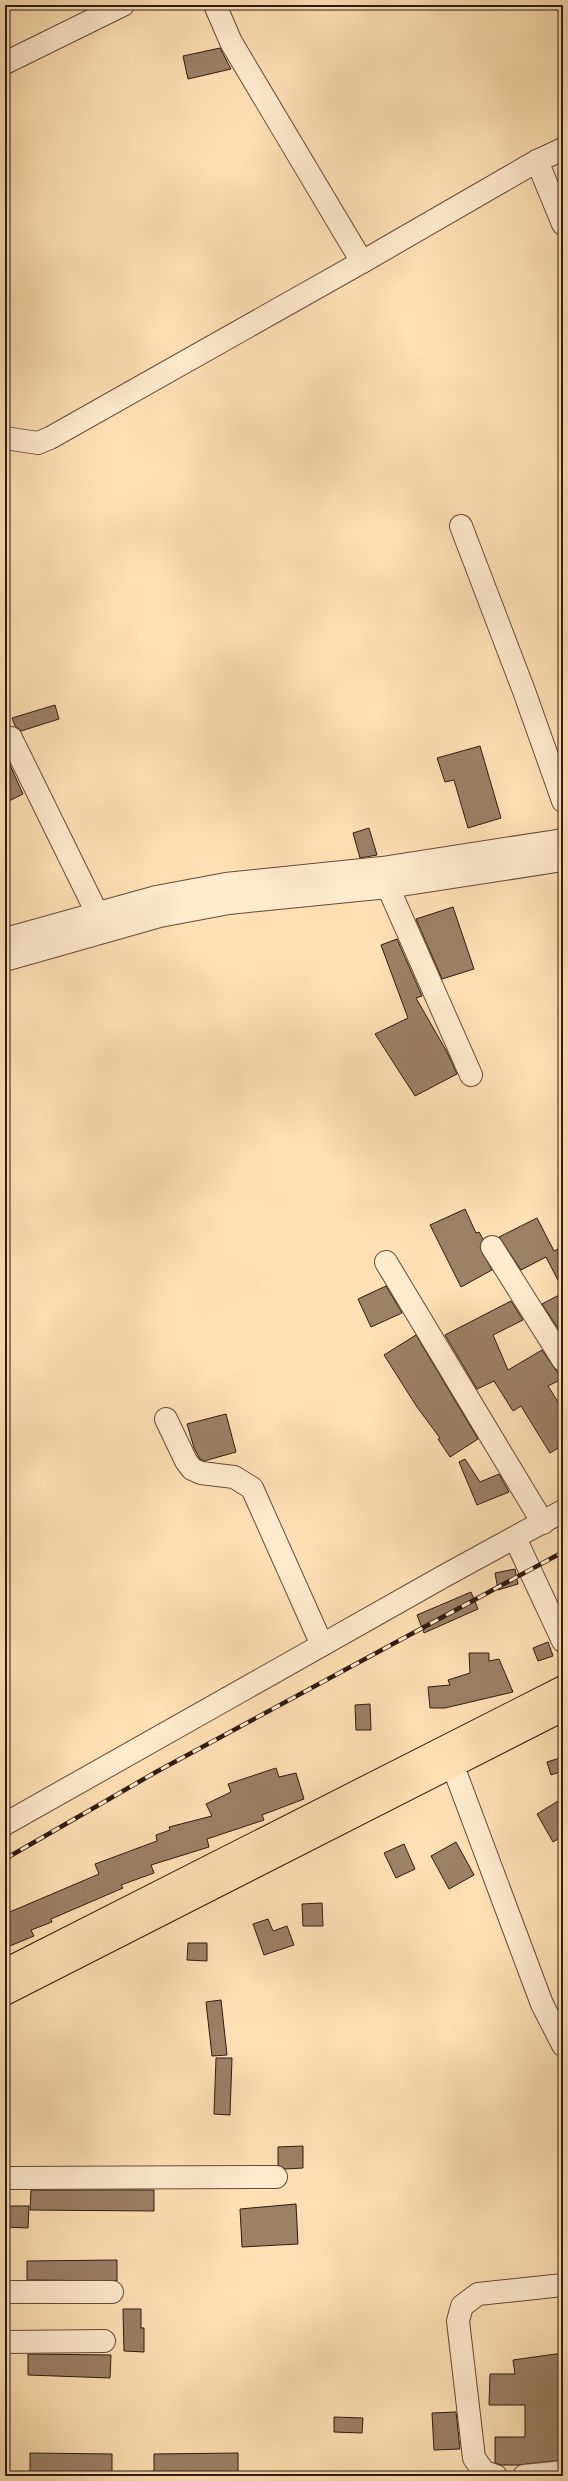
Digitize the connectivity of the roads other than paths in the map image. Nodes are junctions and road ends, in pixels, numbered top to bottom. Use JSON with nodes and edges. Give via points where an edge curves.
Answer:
{"nodes":[{"id":1,"x":123,"y":5,"type":"edge"},
{"id":2,"x":215,"y":5,"type":"edge"},
{"id":3,"x":5,"y":63,"type":"edge"},
{"id":4,"x":563,"y":149,"type":"edge"},
{"id":5,"x":537,"y":161,"type":"junction"},
{"id":6,"x":563,"y":224,"type":"edge"},
{"id":7,"x":362,"y":262,"type":"junction"},
{"id":8,"x":5,"y":438,"type":"edge"},
{"id":9,"x":461,"y":526,"type":"dead end"},
{"id":10,"x":11,"y":738,"type":"dead end"},
{"id":11,"x":563,"y":801,"type":"edge"},
{"id":12,"x":563,"y":840,"type":"edge"},
{"id":13,"x":563,"y":860,"type":"edge"},
{"id":14,"x":388,"y":886,"type":"junction"},
{"id":15,"x":96,"y":913,"type":"junction"},
{"id":16,"x":5,"y":939,"type":"edge"},
{"id":17,"x":5,"y":960,"type":"edge"},
{"id":18,"x":471,"y":1075,"type":"dead end"},
{"id":19,"x":492,"y":1247,"type":"dead end"},
{"id":20,"x":386,"y":1262,"type":"dead end"},
{"id":21,"x":563,"y":1360,"type":"edge"},
{"id":22,"x":166,"y":1419,"type":"dead end"},
{"id":23,"x":563,"y":1511,"type":"edge"},
{"id":24,"x":543,"y":1523,"type":"junction"},
{"id":25,"x":515,"y":1538,"type":"junction"},
{"id":26,"x":563,"y":1641,"type":"edge"},
{"id":27,"x":322,"y":1645,"type":"junction"},
{"id":28,"x":563,"y":1687,"type":"edge"},
{"id":29,"x":563,"y":1710,"type":"edge"},
{"id":30,"x":453,"y":1766,"type":"junction"},
{"id":31,"x":5,"y":1824,"type":"edge"},
{"id":32,"x":5,"y":1970,"type":"edge"},
{"id":33,"x":5,"y":1994,"type":"edge"},
{"id":34,"x":563,"y":2045,"type":"edge"},
{"id":35,"x":276,"y":2177,"type":"dead end"},
{"id":36,"x":5,"y":2178,"type":"edge"},
{"id":37,"x":563,"y":2285,"type":"edge"},
{"id":38,"x":5,"y":2292,"type":"edge"},
{"id":39,"x":112,"y":2292,"type":"dead end"},
{"id":40,"x":104,"y":2341,"type":"dead end"},
{"id":41,"x":5,"y":2342,"type":"edge"},
{"id":42,"x":563,"y":2472,"type":"edge"},
{"id":43,"x":496,"y":2476,"type":"edge"},
{"id":44,"x":524,"y":2476,"type":"edge"}],
"edges":[{"from":1,"to":3,"type":"street"},
{"from":2,"to":7,"type":"street","via":[[231,42]]},
{"from":4,"to":5,"type":"street"},
{"from":5,"to":6,"type":"street"},
{"from":5,"to":7,"type":"street"},
{"from":7,"to":8,"type":"street","via":[[50,438],[38,443]]},
{"from":9,"to":11,"type":"street"},
{"from":10,"to":15,"type":"street"},
{"from":12,"to":15,"type":"street","via":[[382,868],[226,884],[156,897]]},
{"from":13,"to":14,"type":"street"},
{"from":14,"to":17,"type":"street","via":[[229,904],[160,916]]},
{"from":14,"to":18,"type":"street"},
{"from":15,"to":16,"type":"street"},
{"from":19,"to":21,"type":"street"},
{"from":20,"to":24,"type":"street"},
{"from":22,"to":27,"type":"street","via":[[192,1469],[201,1473],[234,1477],[252,1488]]},
{"from":23,"to":24,"type":"street"},
{"from":24,"to":25,"type":"street"},
{"from":25,"to":26,"type":"street"},
{"from":25,"to":27,"type":"street"},
{"from":27,"to":31,"type":"street"},
{"from":28,"to":32,"type":"main road"},
{"from":29,"to":30,"type":"main road"},
{"from":30,"to":33,"type":"main road"},
{"from":30,"to":34,"type":"street","via":[[542,2004]]},
{"from":35,"to":36,"type":"street"},
{"from":37,"to":43,"type":"street","via":[[478,2294],[462,2306],[458,2322],[474,2458],[484,2472]]},
{"from":38,"to":39,"type":"street"},
{"from":40,"to":41,"type":"street"},
{"from":42,"to":44,"type":"street"}]}
